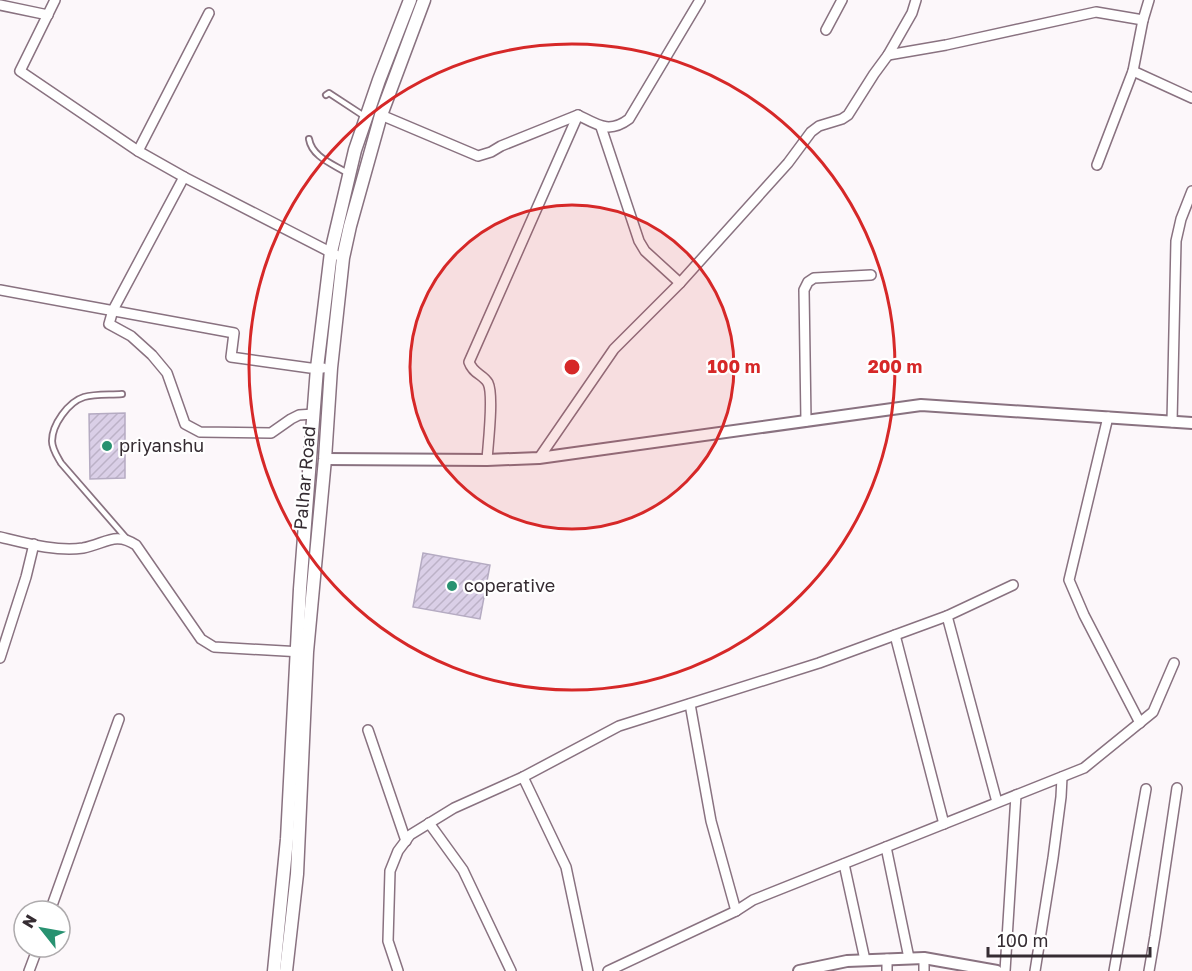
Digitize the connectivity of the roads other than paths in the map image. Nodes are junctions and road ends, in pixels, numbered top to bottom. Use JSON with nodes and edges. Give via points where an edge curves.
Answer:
{"nodes":[{"id":1,"x":55,"y":0,"type":"edge"},
{"id":2,"x":410,"y":0,"type":"edge"},
{"id":3,"x":424,"y":0,"type":"edge"},
{"id":4,"x":700,"y":0,"type":"edge"},
{"id":5,"x":842,"y":0,"type":"edge"},
{"id":6,"x":916,"y":0,"type":"edge"},
{"id":7,"x":1149,"y":0,"type":"edge"},
{"id":8,"x":0,"y":5,"type":"edge"},
{"id":9,"x":209,"y":13,"type":"dead end"},
{"id":10,"x":48,"y":15,"type":"junction"},
{"id":11,"x":1143,"y":20,"type":"junction"},
{"id":12,"x":826,"y":30,"type":"dead end"},
{"id":13,"x":888,"y":55,"type":"junction"},
{"id":14,"x":1133,"y":71,"type":"junction"},
{"id":15,"x":326,"y":95,"type":"dead end"},
{"id":16,"x":1192,"y":98,"type":"edge"},
{"id":17,"x":381,"y":115,"type":"junction"},
{"id":18,"x":578,"y":115,"type":"junction"},
{"id":19,"x":366,"y":117,"type":"junction"},
{"id":20,"x":601,"y":127,"type":"junction"},
{"id":21,"x":309,"y":139,"type":"dead end"},
{"id":22,"x":138,"y":150,"type":"junction"},
{"id":23,"x":1097,"y":165,"type":"dead end"},
{"id":24,"x":349,"y":174,"type":"junction"},
{"id":25,"x":184,"y":177,"type":"junction"},
{"id":26,"x":1192,"y":191,"type":"edge"},
{"id":27,"x":331,"y":252,"type":"junction"},
{"id":28,"x":343,"y":258,"type":"junction"},
{"id":29,"x":871,"y":275,"type":"dead end"},
{"id":30,"x":680,"y":283,"type":"junction"},
{"id":31,"x":0,"y":290,"type":"edge"},
{"id":32,"x":113,"y":310,"type":"junction"},
{"id":33,"x":317,"y":368,"type":"junction"},
{"id":34,"x":331,"y":368,"type":"junction"},
{"id":35,"x":122,"y":394,"type":"dead end"},
{"id":36,"x":314,"y":414,"type":"junction"},
{"id":37,"x":1108,"y":417,"type":"junction"},
{"id":38,"x":806,"y":420,"type":"junction"},
{"id":39,"x":1172,"y":422,"type":"junction"},
{"id":40,"x":1192,"y":423,"type":"edge"},
{"id":41,"x":539,"y":458,"type":"junction"},
{"id":42,"x":325,"y":459,"type":"junction"},
{"id":43,"x":487,"y":460,"type":"junction"},
{"id":44,"x":0,"y":537,"type":"edge"},
{"id":45,"x":127,"y":539,"type":"junction"},
{"id":46,"x":34,"y":544,"type":"junction"},
{"id":47,"x":1013,"y":585,"type":"dead end"},
{"id":48,"x":947,"y":616,"type":"junction"},
{"id":49,"x":895,"y":635,"type":"junction"},
{"id":50,"x":302,"y":652,"type":"junction"},
{"id":51,"x":0,"y":658,"type":"edge"},
{"id":52,"x":1174,"y":663,"type":"dead end"},
{"id":53,"x":690,"y":704,"type":"junction"},
{"id":54,"x":119,"y":719,"type":"dead end"},
{"id":55,"x":1140,"y":723,"type":"junction"},
{"id":56,"x":368,"y":730,"type":"dead end"},
{"id":57,"x":523,"y":777,"type":"junction"},
{"id":58,"x":1062,"y":777,"type":"junction"},
{"id":59,"x":1177,"y":788,"type":"dead end"},
{"id":60,"x":1146,"y":789,"type":"dead end"},
{"id":61,"x":1016,"y":795,"type":"junction"},
{"id":62,"x":997,"y":802,"type":"junction"},
{"id":63,"x":429,"y":824,"type":"junction"},
{"id":64,"x":945,"y":824,"type":"junction"},
{"id":65,"x":406,"y":841,"type":"junction"},
{"id":66,"x":886,"y":847,"type":"junction"},
{"id":67,"x":844,"y":864,"type":"junction"},
{"id":68,"x":54,"y":899,"type":"edge"},
{"id":69,"x":736,"y":911,"type":"junction"},
{"id":70,"x":909,"y":958,"type":"junction"},
{"id":71,"x":924,"y":958,"type":"junction"},
{"id":72,"x":865,"y":960,"type":"junction"},
{"id":73,"x":887,"y":965,"type":"edge"},
{"id":74,"x":274,"y":971,"type":"edge"},
{"id":75,"x":286,"y":971,"type":"edge"},
{"id":76,"x":398,"y":971,"type":"edge"},
{"id":77,"x":511,"y":971,"type":"edge"},
{"id":78,"x":588,"y":971,"type":"edge"},
{"id":79,"x":608,"y":971,"type":"edge"},
{"id":80,"x":799,"y":971,"type":"edge"},
{"id":81,"x":924,"y":971,"type":"edge"},
{"id":82,"x":997,"y":971,"type":"edge"},
{"id":83,"x":1005,"y":971,"type":"edge"},
{"id":84,"x":1035,"y":971,"type":"edge"},
{"id":85,"x":1114,"y":971,"type":"edge"},
{"id":86,"x":1149,"y":971,"type":"edge"}],
"edges":[{"from":1,"to":10,"type":"street"},
{"from":2,"to":19,"type":"main road","name":"Palhar Road"},
{"from":3,"to":17,"type":"main road","name":"Palhar Road"},
{"from":4,"to":20,"type":"street","via":[[629,119],[622,125]]},
{"from":5,"to":12,"type":"street"},
{"from":6,"to":13,"type":"street"},
{"from":7,"to":11,"type":"street"},
{"from":8,"to":10,"type":"street"},
{"from":9,"to":22,"type":"street"},
{"from":10,"to":22,"type":"street","via":[[20,71]]},
{"from":11,"to":13,"type":"street","via":[[1096,12]]},
{"from":11,"to":14,"type":"street"},
{"from":13,"to":30,"type":"street","via":[[848,115],[811,132]]},
{"from":14,"to":16,"type":"street"},
{"from":14,"to":23,"type":"street"},
{"from":15,"to":19,"type":"lane","via":[[332,94]]},
{"from":17,"to":18,"type":"street","via":[[478,156]]},
{"from":17,"to":28,"type":"main road","name":"Palhar Road"},
{"from":18,"to":20,"type":"street"},
{"from":18,"to":43,"type":"street","via":[[469,363],[487,381],[491,392]]},
{"from":19,"to":24,"type":"main road","name":"Palhar Road"},
{"from":20,"to":30,"type":"street","via":[[639,241]]},
{"from":21,"to":24,"type":"lane","via":[[315,153]]},
{"from":22,"to":25,"type":"street"},
{"from":24,"to":27,"type":"main road","name":"Palhar Road"},
{"from":25,"to":27,"type":"street"},
{"from":25,"to":32,"type":"street"},
{"from":26,"to":39,"type":"street","via":[[1176,241]]},
{"from":27,"to":28,"type":"street"},
{"from":27,"to":33,"type":"main road","name":"Palhar Road"},
{"from":28,"to":34,"type":"main road","name":"Palhar Road"},
{"from":29,"to":38,"type":"street","via":[[814,278],[804,290]]},
{"from":30,"to":41,"type":"street","via":[[614,349]]},
{"from":31,"to":32,"type":"street"},
{"from":32,"to":33,"type":"street","via":[[234,333],[231,357]]},
{"from":32,"to":36,"type":"street","via":[[109,324],[131,336],[152,355],[167,373],[185,424],[200,432],[271,433],[299,415]]},
{"from":33,"to":34,"type":"street"},
{"from":33,"to":36,"type":"main road","name":"Palhar Road"},
{"from":34,"to":42,"type":"main road","name":"Palhar Road"},
{"from":35,"to":45,"type":"lane","via":[[83,398],[72,404],[62,413],[52,439],[61,463]]},
{"from":36,"to":50,"type":"main road","name":"Palhar Road","via":[[300,589]]},
{"from":37,"to":38,"type":"street","via":[[921,405]]},
{"from":37,"to":39,"type":"street"},
{"from":37,"to":55,"type":"street","via":[[1069,580]]},
{"from":38,"to":41,"type":"street"},
{"from":39,"to":40,"type":"street"},
{"from":41,"to":43,"type":"street"},
{"from":42,"to":43,"type":"street"},
{"from":42,"to":50,"type":"main road","name":"Palhar Road"},
{"from":44,"to":46,"type":"street"},
{"from":45,"to":46,"type":"street","via":[[112,538],[83,548]]},
{"from":45,"to":50,"type":"street","via":[[136,545],[201,639],[214,646]]},
{"from":46,"to":51,"type":"street"},
{"from":47,"to":48,"type":"street"},
{"from":48,"to":49,"type":"street"},
{"from":48,"to":62,"type":"street"},
{"from":49,"to":53,"type":"street"},
{"from":49,"to":64,"type":"street"},
{"from":50,"to":74,"type":"main road","name":"Palhar Road"},
{"from":50,"to":75,"type":"main road","name":"Palhar Road","via":[[297,874]]},
{"from":52,"to":55,"type":"street","via":[[1154,712]]},
{"from":53,"to":57,"type":"street","via":[[619,726]]},
{"from":53,"to":69,"type":"street","via":[[711,821]]},
{"from":54,"to":68,"type":"street"},
{"from":55,"to":58,"type":"street","via":[[1083,768]]},
{"from":56,"to":65,"type":"street"},
{"from":57,"to":63,"type":"street","via":[[453,808]]},
{"from":57,"to":78,"type":"street","via":[[566,867]]},
{"from":58,"to":61,"type":"street"},
{"from":58,"to":84,"type":"street"},
{"from":59,"to":86,"type":"street"},
{"from":60,"to":85,"type":"street"},
{"from":61,"to":62,"type":"street"},
{"from":61,"to":83,"type":"street"},
{"from":62,"to":64,"type":"street"},
{"from":63,"to":65,"type":"street"},
{"from":63,"to":77,"type":"street","via":[[462,870]]},
{"from":64,"to":66,"type":"street"},
{"from":65,"to":76,"type":"street","via":[[390,872],[388,941]]},
{"from":66,"to":67,"type":"street"},
{"from":66,"to":70,"type":"street"},
{"from":67,"to":69,"type":"street","via":[[753,900]]},
{"from":67,"to":72,"type":"street"},
{"from":69,"to":79,"type":"street"},
{"from":70,"to":71,"type":"street"},
{"from":70,"to":73,"type":"street"},
{"from":71,"to":81,"type":"street"},
{"from":71,"to":82,"type":"street"},
{"from":72,"to":73,"type":"street"},
{"from":72,"to":80,"type":"street"}]}
